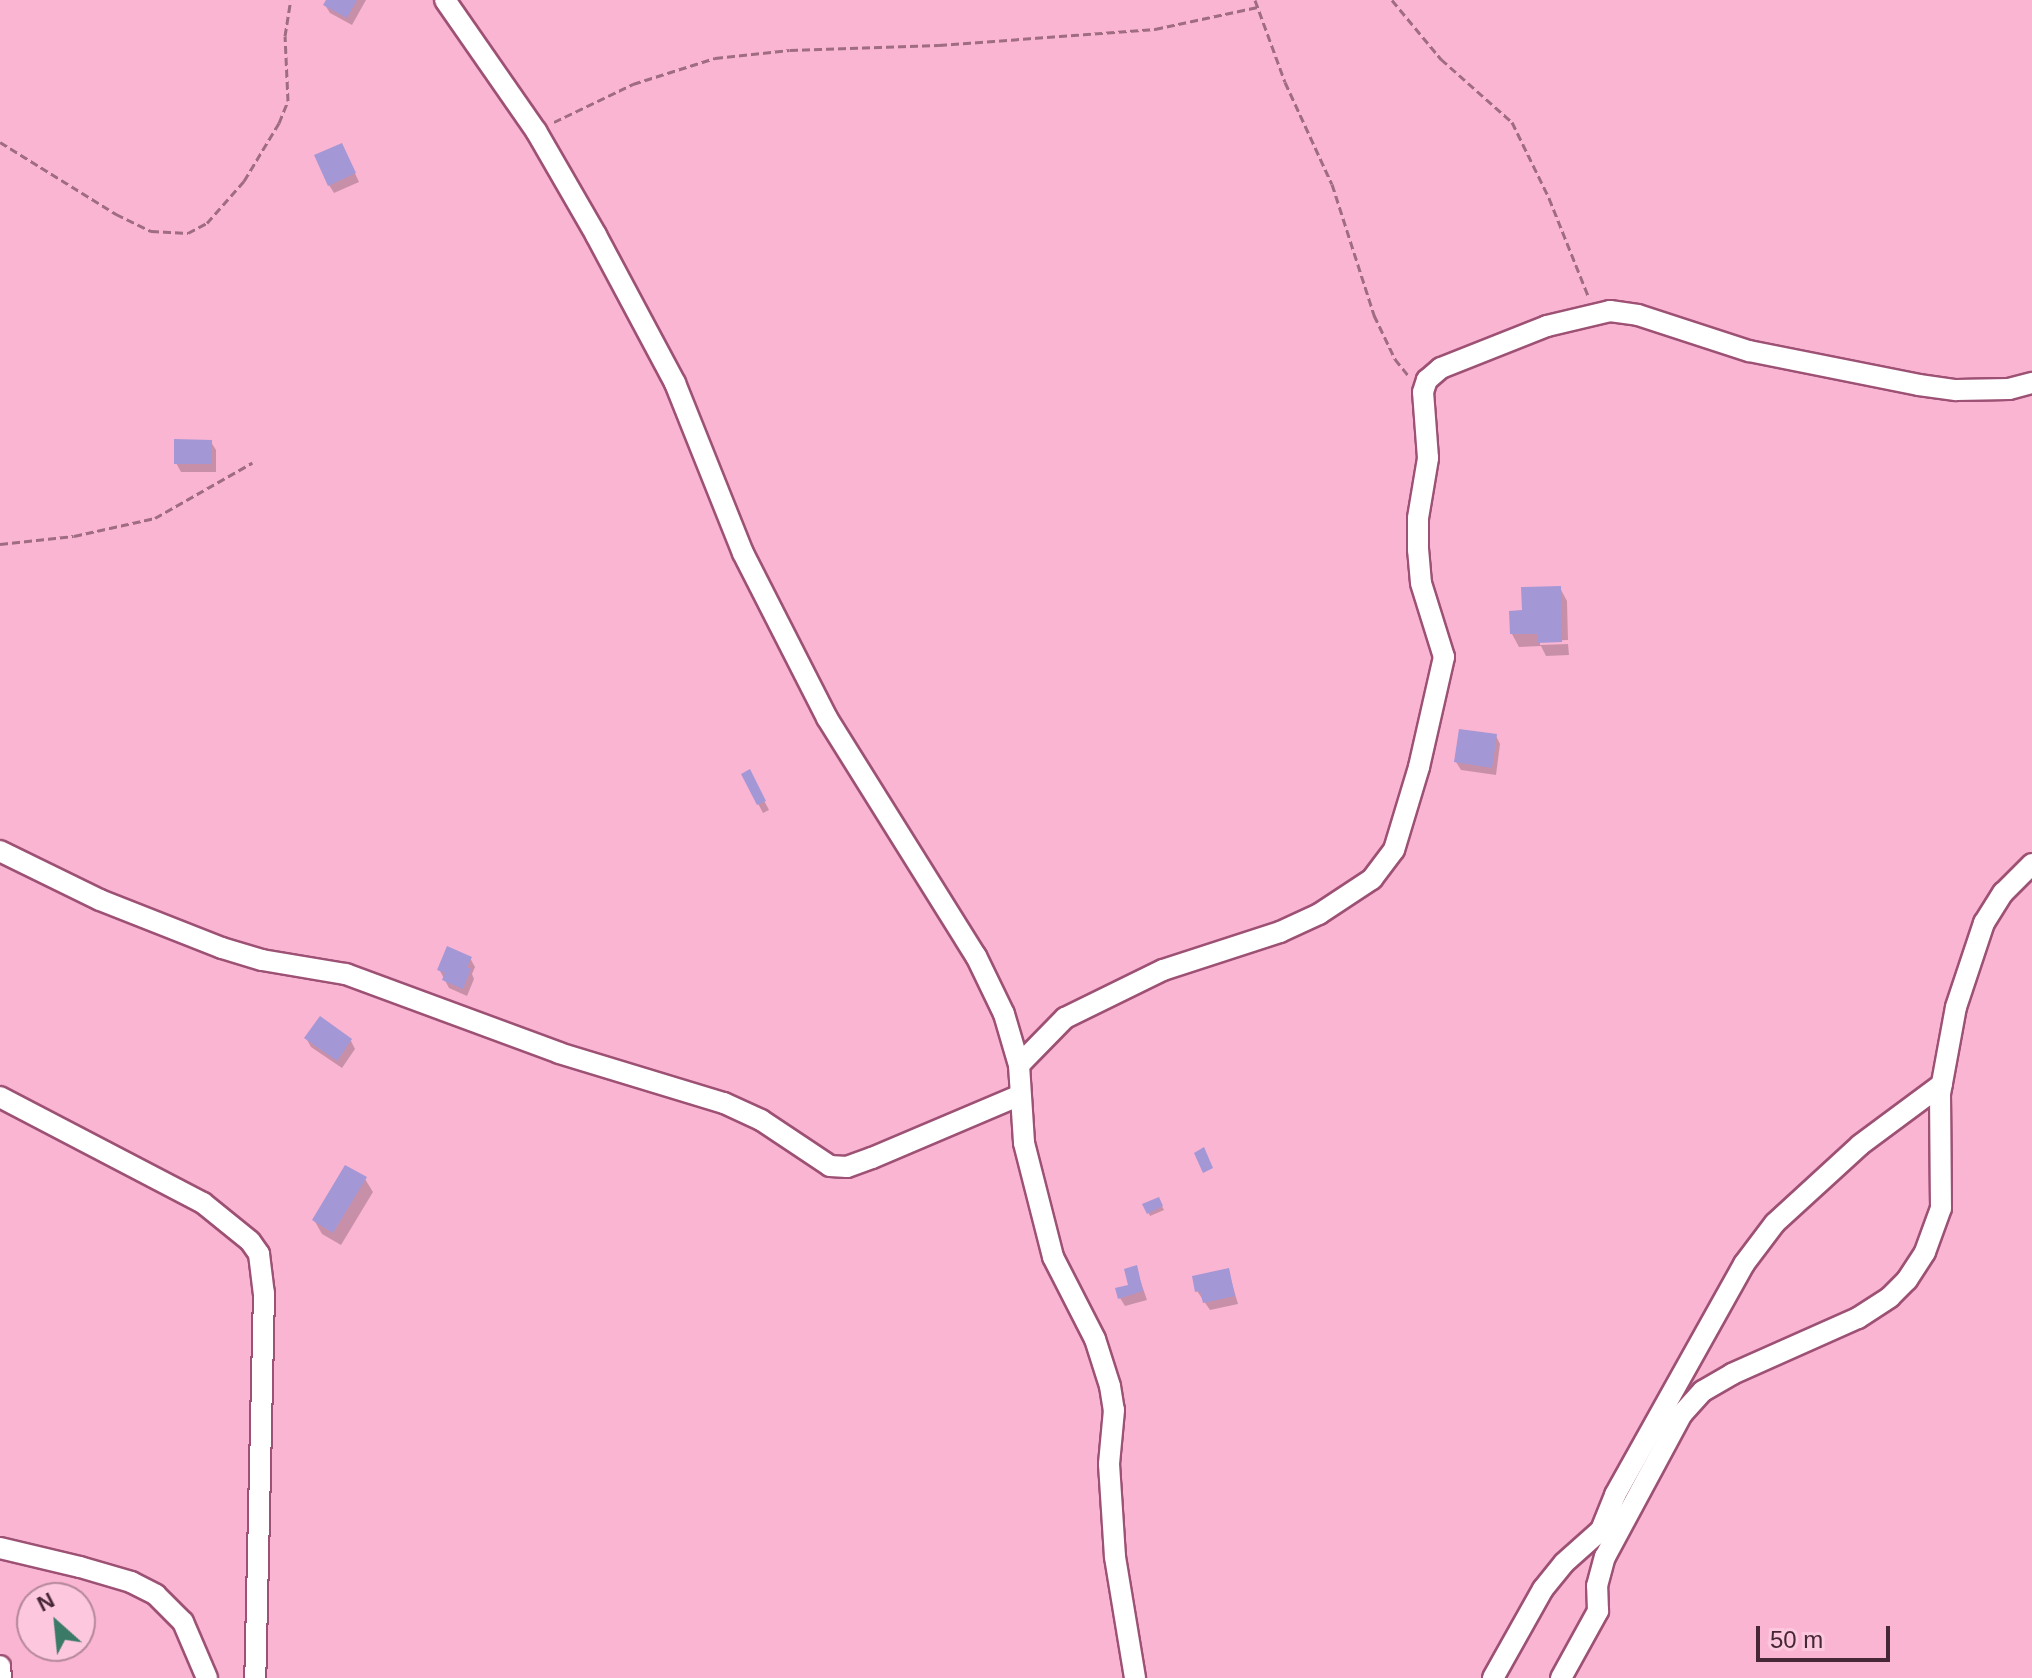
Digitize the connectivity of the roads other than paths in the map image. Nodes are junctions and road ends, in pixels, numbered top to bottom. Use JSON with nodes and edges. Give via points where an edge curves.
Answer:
{"nodes":[{"id":1,"x":445,"y":0,"type":"edge"},
{"id":2,"x":2032,"y":383,"type":"edge"},
{"id":3,"x":0,"y":851,"type":"edge"},
{"id":4,"x":2032,"y":864,"type":"edge"},
{"id":5,"x":1019,"y":1065,"type":"junction"},
{"id":6,"x":1942,"y":1084,"type":"junction"},
{"id":7,"x":1018,"y":1096,"type":"junction"},
{"id":8,"x":0,"y":1097,"type":"edge"},
{"id":9,"x":0,"y":1548,"type":"edge"},
{"id":10,"x":0,"y":1666,"type":"edge"},
{"id":11,"x":1,"y":1678,"type":"edge"},
{"id":12,"x":207,"y":1678,"type":"edge"},
{"id":13,"x":255,"y":1678,"type":"edge"},
{"id":14,"x":1135,"y":1678,"type":"edge"},
{"id":15,"x":1493,"y":1678,"type":"edge"},
{"id":16,"x":1561,"y":1678,"type":"edge"}],
"edges":[{"from":1,"to":5,"type":"street","via":[[536,131],[675,383],[743,553],[784,636],[827,718],[976,956],[1004,1014]]},
{"from":2,"to":5,"type":"street","via":[[1956,390],[1919,385],[1749,351],[1638,315],[1595,312],[1441,368],[1427,380],[1422,412],[1428,458],[1418,550],[1421,583],[1444,657],[1394,850],[1372,879],[1319,914],[1163,970],[1065,1018]]},
{"from":3,"to":7,"type":"street","via":[[89,895],[222,948],[346,974],[559,1053],[724,1103],[761,1120],[830,1166],[847,1167]]},
{"from":4,"to":6,"type":"street","via":[[2003,893],[1984,923],[1956,1007]]},
{"from":5,"to":7,"type":"street"},
{"from":6,"to":15,"type":"street","via":[[1860,1145],[1775,1223],[1744,1264],[1615,1495],[1601,1530],[1543,1589]]},
{"from":6,"to":16,"type":"street","via":[[1941,1208],[1925,1252],[1890,1297],[1858,1318],[1732,1374],[1703,1391],[1682,1414],[1605,1557],[1597,1586],[1598,1611]]},
{"from":7,"to":14,"type":"street","via":[[1024,1143],[1053,1257],[1095,1339],[1110,1386],[1115,1557]]},
{"from":8,"to":13,"type":"street","via":[[203,1203],[259,1254],[264,1293]]},
{"from":9,"to":12,"type":"street","via":[[131,1582],[156,1595],[183,1622]]},
{"from":10,"to":11,"type":"street"}]}
